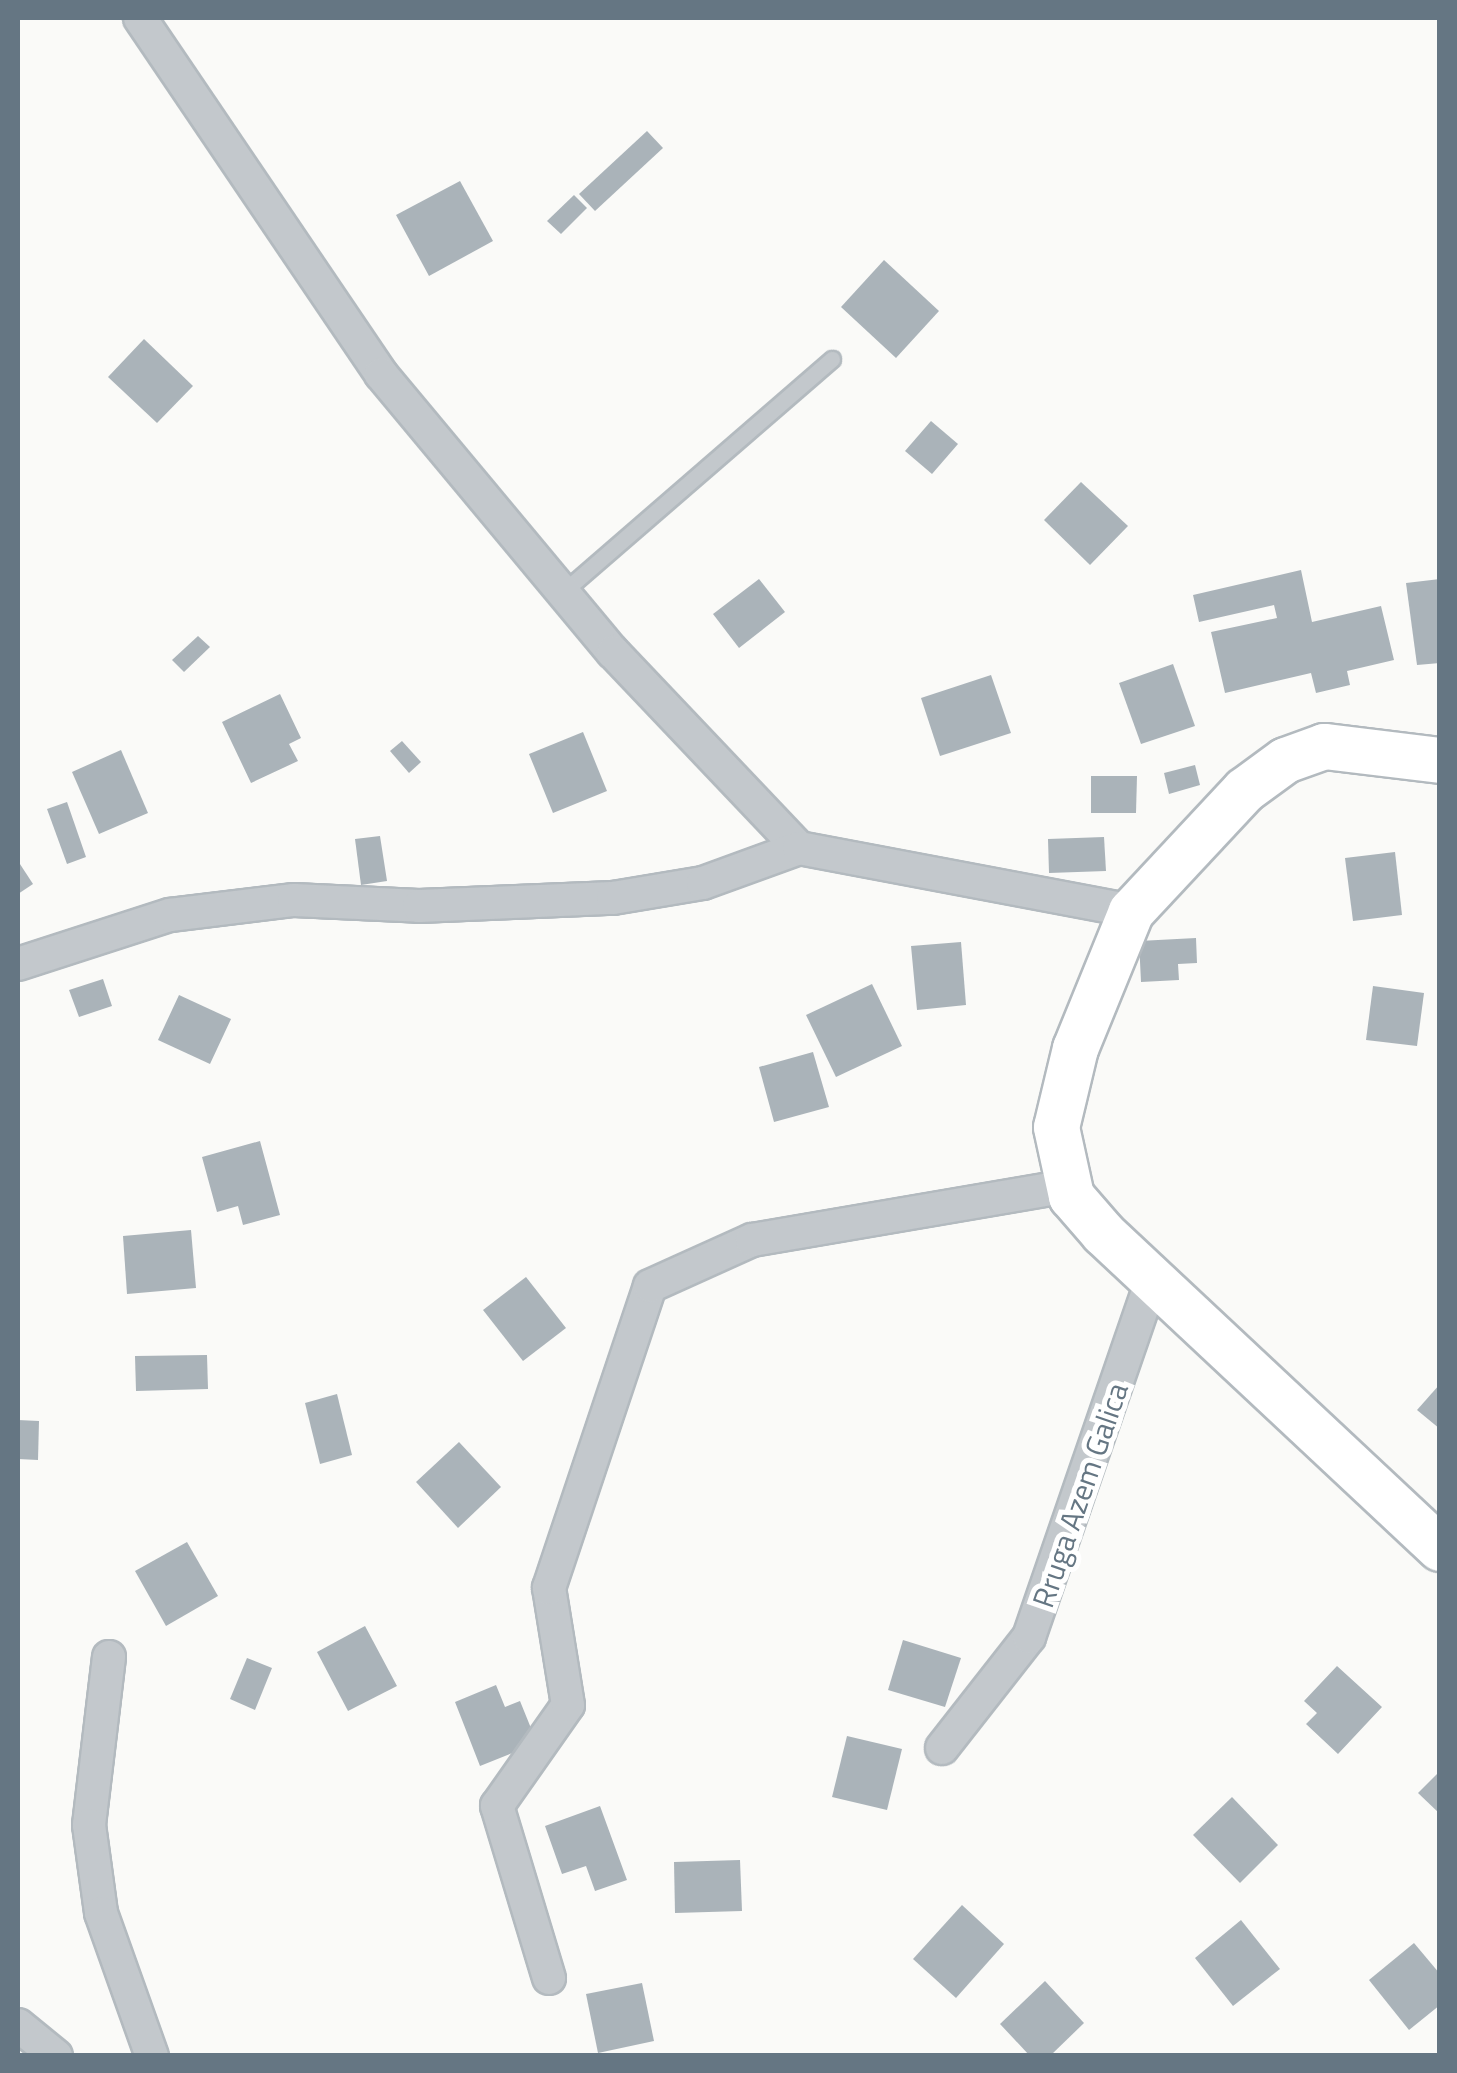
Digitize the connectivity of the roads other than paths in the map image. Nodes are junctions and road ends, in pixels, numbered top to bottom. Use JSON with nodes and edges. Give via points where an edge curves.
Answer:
{"nodes":[{"id":1,"x":140,"y":18,"type":"edge"},
{"id":2,"x":832,"y":359,"type":"dead end"},
{"id":3,"x":562,"y":593,"type":"junction"},
{"id":4,"x":1440,"y":760,"type":"edge"},
{"id":5,"x":799,"y":848,"type":"junction"},
{"id":6,"x":1131,"y":911,"type":"junction"},
{"id":7,"x":18,"y":964,"type":"edge"},
{"id":8,"x":1067,"y":1186,"type":"junction"},
{"id":9,"x":1154,"y":1275,"type":"junction"},
{"id":10,"x":1440,"y":1548,"type":"edge"},
{"id":11,"x":109,"y":1657,"type":"dead end"},
{"id":12,"x":942,"y":1748,"type":"dead end"},
{"id":13,"x":549,"y":1978,"type":"dead end"},
{"id":14,"x":18,"y":2025,"type":"edge"},
{"id":15,"x":56,"y":2056,"type":"edge"},
{"id":16,"x":152,"y":2056,"type":"edge"}],
"edges":[{"from":1,"to":3,"type":"street","via":[[381,374]]},
{"from":2,"to":3,"type":"lane"},
{"from":3,"to":5,"type":"street"},
{"from":4,"to":6,"type":"street","via":[[1324,746],[1285,760],[1203,830]]},
{"from":5,"to":6,"type":"street"},
{"from":5,"to":7,"type":"street","via":[[703,883],[613,898],[476,906],[294,900],[170,915]]},
{"from":6,"to":8,"type":"street","via":[[1075,1048],[1060,1111]]},
{"from":8,"to":9,"type":"street"},
{"from":8,"to":13,"type":"street","via":[[752,1240],[650,1286],[548,1588],[568,1705],[497,1806]]},
{"from":9,"to":10,"type":"street"},
{"from":9,"to":12,"type":"street","name":"Rruga Azem Galica","via":[[1029,1637]]},
{"from":11,"to":16,"type":"street","via":[[88,1825],[102,1913]]},
{"from":14,"to":15,"type":"street"}]}
